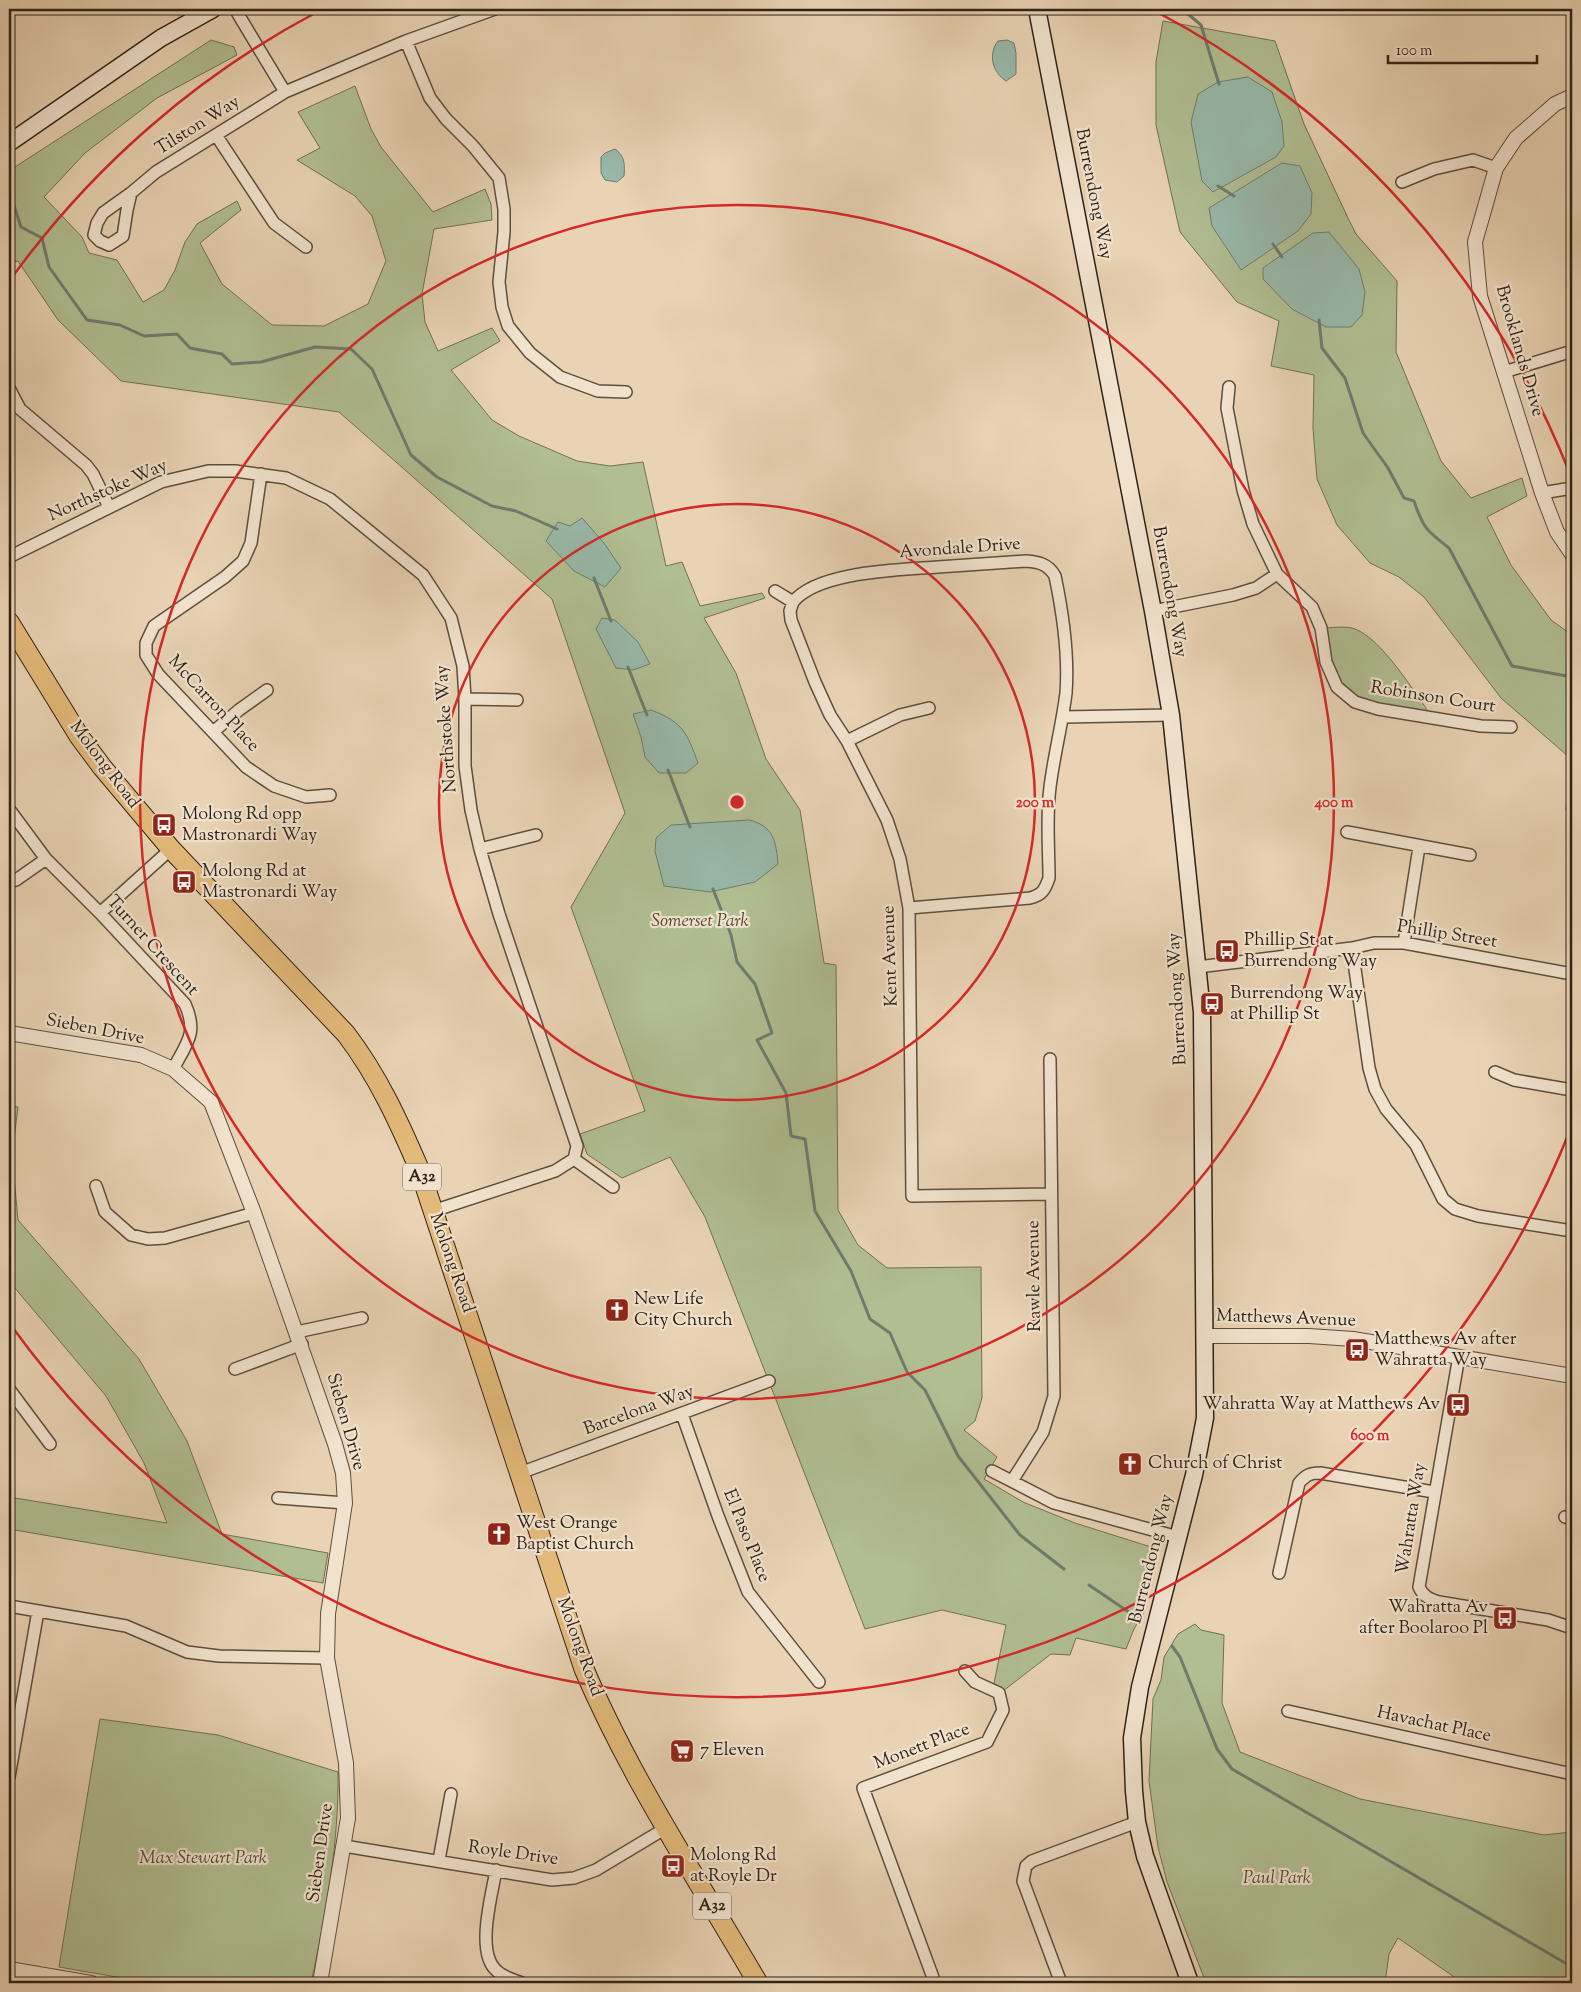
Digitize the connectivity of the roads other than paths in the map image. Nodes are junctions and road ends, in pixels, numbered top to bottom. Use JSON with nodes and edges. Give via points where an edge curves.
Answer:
{"nodes":[{"id":1,"x":213,"y":9,"type":"edge"},
{"id":2,"x":235,"y":9,"type":"edge"},
{"id":3,"x":495,"y":9,"type":"edge"},
{"id":4,"x":1037,"y":9,"type":"edge"},
{"id":5,"x":406,"y":41,"type":"junction"},
{"id":6,"x":285,"y":92,"type":"junction"},
{"id":7,"x":1572,"y":96,"type":"edge"},
{"id":8,"x":216,"y":135,"type":"junction"},
{"id":9,"x":9,"y":143,"type":"edge"},
{"id":10,"x":1496,"y":168,"type":"junction"},
{"id":11,"x":1402,"y":182,"type":"dead end"},
{"id":12,"x":131,"y":193,"type":"dead end"},
{"id":13,"x":306,"y":248,"type":"dead end"},
{"id":14,"x":1572,"y":353,"type":"edge"},
{"id":15,"x":1504,"y":372,"type":"junction"},
{"id":16,"x":1229,"y":387,"type":"dead end"},
{"id":17,"x":9,"y":388,"type":"edge"},
{"id":18,"x":626,"y":392,"type":"dead end"},
{"id":19,"x":261,"y":474,"type":"junction"},
{"id":20,"x":1572,"y":488,"type":"edge"},
{"id":21,"x":1542,"y":493,"type":"junction"},
{"id":22,"x":109,"y":507,"type":"junction"},
{"id":23,"x":1572,"y":554,"type":"edge"},
{"id":24,"x":9,"y":557,"type":"edge"},
{"id":25,"x":1277,"y":574,"type":"junction"},
{"id":26,"x":775,"y":591,"type":"dead end"},
{"id":27,"x":793,"y":602,"type":"junction"},
{"id":28,"x":1153,"y":611,"type":"junction"},
{"id":29,"x":9,"y":622,"type":"edge"},
{"id":30,"x":266,"y":690,"type":"dead end"},
{"id":31,"x":465,"y":699,"type":"junction"},
{"id":32,"x":517,"y":700,"type":"dead end"},
{"id":33,"x":928,"y":708,"type":"dead end"},
{"id":34,"x":1170,"y":715,"type":"junction"},
{"id":35,"x":1063,"y":717,"type":"junction"},
{"id":36,"x":1511,"y":727,"type":"dead end"},
{"id":37,"x":213,"y":732,"type":"junction"},
{"id":38,"x":847,"y":742,"type":"junction"},
{"id":39,"x":330,"y":795,"type":"dead end"},
{"id":40,"x":9,"y":809,"type":"edge"},
{"id":41,"x":1347,"y":832,"type":"dead end"},
{"id":42,"x":536,"y":835,"type":"dead end"},
{"id":43,"x":1419,"y":846,"type":"junction"},
{"id":44,"x":170,"y":849,"type":"junction"},
{"id":45,"x":480,"y":849,"type":"junction"},
{"id":46,"x":1470,"y":855,"type":"dead end"},
{"id":47,"x":46,"y":859,"type":"junction"},
{"id":48,"x":9,"y":882,"type":"edge"},
{"id":49,"x":909,"y":908,"type":"junction"},
{"id":50,"x":100,"y":913,"type":"junction"},
{"id":51,"x":1404,"y":943,"type":"junction"},
{"id":52,"x":1352,"y":948,"type":"junction"},
{"id":53,"x":1198,"y":967,"type":"junction"},
{"id":54,"x":1572,"y":974,"type":"edge"},
{"id":55,"x":9,"y":1033,"type":"edge"},
{"id":56,"x":1050,"y":1059,"type":"dead end"},
{"id":57,"x":173,"y":1069,"type":"junction"},
{"id":58,"x":1495,"y":1072,"type":"dead end"},
{"id":59,"x":1572,"y":1090,"type":"edge"},
{"id":60,"x":574,"y":1159,"type":"junction"},
{"id":61,"x":96,"y":1186,"type":"dead end"},
{"id":62,"x":613,"y":1187,"type":"dead end"},
{"id":63,"x":1050,"y":1194,"type":"junction"},
{"id":64,"x":434,"y":1211,"type":"junction"},
{"id":65,"x":254,"y":1214,"type":"junction"},
{"id":66,"x":1572,"y":1231,"type":"edge"},
{"id":67,"x":362,"y":1318,"type":"dead end"},
{"id":68,"x":1205,"y":1336,"type":"junction"},
{"id":69,"x":299,"y":1338,"type":"junction"},
{"id":70,"x":1459,"y":1356,"type":"junction"},
{"id":71,"x":235,"y":1370,"type":"dead end"},
{"id":72,"x":1572,"y":1376,"type":"edge"},
{"id":73,"x":769,"y":1381,"type":"dead end"},
{"id":74,"x":9,"y":1388,"type":"edge"},
{"id":75,"x":682,"y":1414,"type":"junction"},
{"id":76,"x":50,"y":1444,"type":"dead end"},
{"id":77,"x":992,"y":1471,"type":"dead end"},
{"id":78,"x":520,"y":1473,"type":"junction"},
{"id":79,"x":1012,"y":1481,"type":"junction"},
{"id":80,"x":1434,"y":1492,"type":"junction"},
{"id":81,"x":278,"y":1498,"type":"dead end"},
{"id":82,"x":344,"y":1503,"type":"junction"},
{"id":83,"x":1178,"y":1537,"type":"junction"},
{"id":84,"x":1279,"y":1573,"type":"dead end"},
{"id":85,"x":9,"y":1606,"type":"edge"},
{"id":86,"x":38,"y":1611,"type":"junction"},
{"id":87,"x":1572,"y":1628,"type":"edge"},
{"id":88,"x":327,"y":1658,"type":"junction"},
{"id":89,"x":964,"y":1671,"type":"dead end"},
{"id":90,"x":819,"y":1682,"type":"dead end"},
{"id":91,"x":1288,"y":1711,"type":"dead end"},
{"id":92,"x":1572,"y":1774,"type":"edge"},
{"id":93,"x":9,"y":1777,"type":"edge"},
{"id":94,"x":451,"y":1794,"type":"dead end"},
{"id":95,"x":1137,"y":1822,"type":"junction"},
{"id":96,"x":666,"y":1828,"type":"junction"},
{"id":97,"x":344,"y":1846,"type":"junction"},
{"id":98,"x":439,"y":1860,"type":"junction"},
{"id":99,"x":496,"y":1870,"type":"junction"},
{"id":100,"x":9,"y":1969,"type":"edge"},
{"id":101,"x":92,"y":1983,"type":"edge"},
{"id":102,"x":320,"y":1983,"type":"edge"},
{"id":103,"x":522,"y":1983,"type":"edge"},
{"id":104,"x":758,"y":1983,"type":"edge"},
{"id":105,"x":935,"y":1983,"type":"edge"},
{"id":106,"x":1061,"y":1983,"type":"edge"},
{"id":107,"x":1190,"y":1983,"type":"edge"}],
"edges":[{"from":1,"to":9,"type":"main road","via":[[154,42]]},
{"from":2,"to":6,"type":"street"},
{"from":3,"to":5,"type":"street","name":"Tilston Way"},
{"from":4,"to":28,"type":"main road","name":"Burrendong Way"},
{"from":5,"to":6,"type":"street","name":"Tilston Way"},
{"from":5,"to":18,"type":"street","via":[[430,98],[498,178],[504,209],[499,282],[508,326],[530,353],[560,377],[598,391]]},
{"from":6,"to":8,"type":"street","name":"Tilston Way"},
{"from":7,"to":10,"type":"street","name":"Brooklands Drive","via":[[1555,104],[1516,138]]},
{"from":8,"to":12,"type":"street","name":"Tilston Way","via":[[156,172]]},
{"from":8,"to":13,"type":"street","via":[[274,223]]},
{"from":10,"to":11,"type":"street","via":[[1473,160],[1434,169]]},
{"from":10,"to":15,"type":"street","name":"Brooklands Drive","via":[[1475,242],[1480,296]]},
{"from":14,"to":15,"type":"street"},
{"from":15,"to":21,"type":"street","name":"Brooklands Drive"},
{"from":16,"to":25,"type":"street","name":"Robinson Court","via":[[1228,408],[1243,490],[1253,524]]},
{"from":17,"to":22,"type":"street","via":[[20,409],[86,465]]},
{"from":19,"to":22,"type":"street","name":"Northstoke Way","via":[[208,471],[161,482]]},
{"from":19,"to":31,"type":"street","name":"Northstoke Way","via":[[286,478],[330,499],[423,575],[451,618],[463,666]]},
{"from":19,"to":37,"type":"street","name":"McCarron Place","via":[[251,543],[242,561],[225,577],[154,626],[146,643],[146,656],[158,674]]},
{"from":20,"to":21,"type":"street"},
{"from":21,"to":23,"type":"street","name":"Brooklands Drive","via":[[1557,532]]},
{"from":22,"to":24,"type":"street","name":"Northstoke Way"},
{"from":25,"to":28,"type":"street","via":[[1256,588],[1234,595]]},
{"from":25,"to":36,"type":"street","name":"Robinson Court","via":[[1312,607],[1321,628],[1326,662],[1337,687],[1355,702],[1378,709],[1481,726]]},
{"from":26,"to":27,"type":"street"},
{"from":27,"to":35,"type":"street","name":"Avondale Drive","via":[[813,587],[865,573],[1026,561],[1044,564],[1055,576],[1065,634]]},
{"from":27,"to":38,"type":"street","name":"Kent Avenue","via":[[791,620],[830,715]]},
{"from":28,"to":34,"type":"main road","name":"Burrendong Way"},
{"from":29,"to":44,"type":"highway","name":"Molong Road","number":"A32","via":[[79,736]]},
{"from":30,"to":37,"type":"street"},
{"from":31,"to":32,"type":"street"},
{"from":31,"to":45,"type":"street","name":"Northstoke Way","via":[[465,766]]},
{"from":33,"to":38,"type":"street","via":[[900,715]]},
{"from":34,"to":35,"type":"street"},
{"from":34,"to":53,"type":"main road","name":"Burrendong Way"},
{"from":35,"to":49,"type":"street","name":"Avondale Drive","via":[[1048,810],[1049,878],[1041,895]]},
{"from":37,"to":39,"type":"street","name":"McCarron Place","via":[[246,767],[274,786],[306,797]]},
{"from":38,"to":49,"type":"street","name":"Kent Avenue","via":[[887,820],[900,859]]},
{"from":40,"to":47,"type":"street","name":"Turner Crescent"},
{"from":41,"to":43,"type":"street"},
{"from":42,"to":45,"type":"street"},
{"from":43,"to":46,"type":"street"},
{"from":43,"to":51,"type":"street"},
{"from":44,"to":50,"type":"street"},
{"from":44,"to":64,"type":"highway","name":"Molong Road","number":"A32","via":[[317,1003],[361,1055],[403,1131]]},
{"from":45,"to":60,"type":"street","name":"Northstoke Way","via":[[576,1144]]},
{"from":47,"to":48,"type":"street"},
{"from":47,"to":50,"type":"street","name":"Turner Crescent"},
{"from":49,"to":63,"type":"street","name":"Kent Avenue","via":[[912,1196]]},
{"from":50,"to":57,"type":"street","name":"Turner Crescent","via":[[184,1004],[191,1018],[190,1037]]},
{"from":51,"to":52,"type":"street","name":"Phillip Street","via":[[1374,943]]},
{"from":51,"to":54,"type":"street","name":"Phillip Street"},
{"from":52,"to":53,"type":"street","name":"Phillip Street"},
{"from":52,"to":66,"type":"street","via":[[1374,1089],[1416,1145],[1443,1199],[1455,1208],[1478,1216]]},
{"from":53,"to":68,"type":"main road","name":"Burrendong Way","via":[[1202,1012]]},
{"from":55,"to":57,"type":"street","name":"Sieben Drive","via":[[141,1056]]},
{"from":56,"to":63,"type":"street","name":"Rawle Avenue"},
{"from":57,"to":65,"type":"street","name":"Sieben Drive","via":[[211,1102]]},
{"from":58,"to":59,"type":"street","via":[[1514,1080]]},
{"from":60,"to":62,"type":"street"},
{"from":60,"to":64,"type":"street","via":[[555,1171]]},
{"from":61,"to":65,"type":"street","via":[[105,1212],[131,1235],[148,1240]]},
{"from":63,"to":79,"type":"street","name":"Rawle Avenue","via":[[1054,1396],[1043,1432]]},
{"from":64,"to":78,"type":"highway","name":"Molong Road","number":"A32"},
{"from":65,"to":69,"type":"street","name":"Sieben Drive"},
{"from":67,"to":69,"type":"street"},
{"from":68,"to":70,"type":"street","name":"Matthews Avenue","via":[[1331,1337]]},
{"from":68,"to":83,"type":"main road","name":"Burrendong Way","via":[[1205,1418]]},
{"from":69,"to":71,"type":"street"},
{"from":69,"to":82,"type":"street","name":"Sieben Drive","via":[[343,1473]]},
{"from":70,"to":72,"type":"street","name":"Matthews Avenue"},
{"from":70,"to":80,"type":"street","name":"Wahratta Way"},
{"from":73,"to":75,"type":"street","name":"Barcelona Way"},
{"from":74,"to":76,"type":"street"},
{"from":75,"to":78,"type":"street","name":"Barcelona Way"},
{"from":75,"to":90,"type":"street","name":"El Paso Place","via":[[748,1592]]},
{"from":77,"to":79,"type":"street"},
{"from":78,"to":96,"type":"highway","name":"Molong Road","number":"A32","via":[[584,1669],[624,1754]]},
{"from":79,"to":83,"type":"street","via":[[1054,1503]]},
{"from":80,"to":84,"type":"street","via":[[1320,1473],[1305,1476],[1299,1483]]},
{"from":80,"to":87,"type":"street","name":"Wahratta Way","via":[[1419,1578],[1422,1594],[1439,1602],[1548,1620]]},
{"from":81,"to":82,"type":"street"},
{"from":82,"to":88,"type":"street","name":"Sieben Drive","via":[[329,1605]]},
{"from":83,"to":95,"type":"main road","name":"Burrendong Way","via":[[1136,1707],[1132,1763]]},
{"from":85,"to":86,"type":"street"},
{"from":86,"to":88,"type":"street","via":[[126,1626],[187,1652],[219,1656]]},
{"from":86,"to":93,"type":"street"},
{"from":88,"to":97,"type":"street","name":"Sieben Drive","via":[[347,1771],[348,1818]]},
{"from":89,"to":105,"type":"street","name":"Monett Place","via":[[975,1682],[999,1693],[1003,1710],[987,1742],[863,1788]]},
{"from":91,"to":92,"type":"street","name":"Havachat Place"},
{"from":94,"to":98,"type":"street"},
{"from":95,"to":106,"type":"street","via":[[1026,1866],[1024,1881]]},
{"from":95,"to":107,"type":"main road","name":"Burrendong Way","via":[[1155,1888]]},
{"from":96,"to":99,"type":"street","name":"Royle Drive","via":[[596,1870],[574,1878],[552,1880]]},
{"from":96,"to":104,"type":"highway","name":"Molong Road","number":"A32"},
{"from":97,"to":98,"type":"street","name":"Royle Drive"},
{"from":97,"to":102,"type":"street","name":"Sieben Drive"},
{"from":98,"to":99,"type":"street","name":"Royle Drive"},
{"from":99,"to":103,"type":"street","via":[[485,1947],[488,1960],[497,1972]]},
{"from":100,"to":101,"type":"street"}]}
